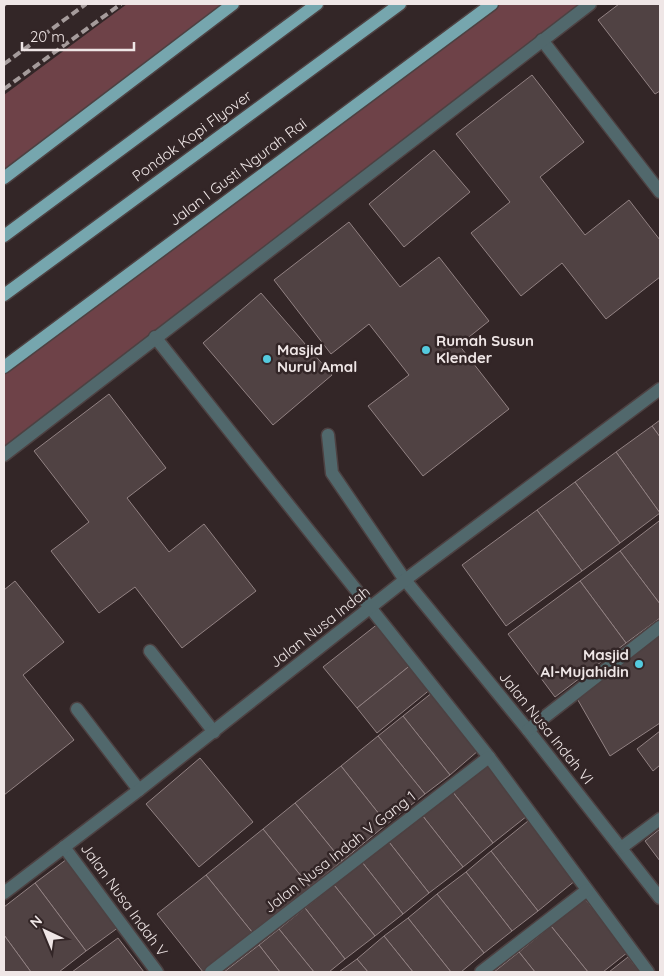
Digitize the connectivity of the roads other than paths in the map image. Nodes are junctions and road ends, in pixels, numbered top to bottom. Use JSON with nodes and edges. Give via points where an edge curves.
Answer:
{"nodes":[{"id":1,"x":233,"y":4,"type":"edge"},
{"id":2,"x":316,"y":4,"type":"edge"},
{"id":3,"x":400,"y":4,"type":"edge"},
{"id":4,"x":492,"y":4,"type":"edge"},
{"id":5,"x":590,"y":4,"type":"edge"},
{"id":6,"x":542,"y":40,"type":"junction"},
{"id":7,"x":4,"y":178,"type":"edge"},
{"id":8,"x":660,"y":192,"type":"edge"},
{"id":9,"x":4,"y":236,"type":"edge"},
{"id":10,"x":4,"y":295,"type":"edge"},
{"id":11,"x":155,"y":338,"type":"junction"},
{"id":12,"x":4,"y":367,"type":"edge"},
{"id":13,"x":660,"y":389,"type":"edge"},
{"id":14,"x":328,"y":436,"type":"dead end"},
{"id":15,"x":4,"y":455,"type":"edge"},
{"id":16,"x":402,"y":583,"type":"junction"},
{"id":17,"x":373,"y":606,"type":"junction"},
{"id":18,"x":660,"y":627,"type":"edge"},
{"id":19,"x":150,"y":651,"type":"dead end"},
{"id":20,"x":77,"y":709,"type":"dead end"},
{"id":21,"x":528,"y":730,"type":"junction"},
{"id":22,"x":214,"y":732,"type":"junction"},
{"id":23,"x":489,"y":757,"type":"junction"},
{"id":24,"x":139,"y":790,"type":"junction"},
{"id":25,"x":660,"y":819,"type":"edge"},
{"id":26,"x":64,"y":847,"type":"junction"},
{"id":27,"x":621,"y":848,"type":"junction"},
{"id":28,"x":587,"y":890,"type":"junction"},
{"id":29,"x":4,"y":894,"type":"edge"},
{"id":30,"x":660,"y":898,"type":"edge"},
{"id":31,"x":157,"y":972,"type":"edge"},
{"id":32,"x":212,"y":972,"type":"edge"},
{"id":33,"x":481,"y":972,"type":"edge"},
{"id":34,"x":648,"y":972,"type":"edge"}],
"edges":[{"from":1,"to":7,"type":"main road"},
{"from":2,"to":9,"type":"main road","name":"Pondok Kopi Flyover"},
{"from":3,"to":10,"type":"main road","name":"Pondok Kopi Flyover"},
{"from":4,"to":12,"type":"main road","name":"Jalan I Gusti Ngurah Rai"},
{"from":5,"to":6,"type":"street"},
{"from":6,"to":8,"type":"street"},
{"from":6,"to":11,"type":"street"},
{"from":11,"to":15,"type":"street"},
{"from":11,"to":17,"type":"street"},
{"from":13,"to":16,"type":"street","name":"Jalan Nusa Indah"},
{"from":14,"to":16,"type":"street","name":"Jalan Nusa Indah VI","via":[[332,473]]},
{"from":16,"to":17,"type":"street","name":"Jalan Nusa Indah"},
{"from":16,"to":21,"type":"street","name":"Jalan Nusa Indah VI"},
{"from":17,"to":22,"type":"street","name":"Jalan Nusa Indah"},
{"from":17,"to":23,"type":"street"},
{"from":18,"to":21,"type":"street"},
{"from":19,"to":22,"type":"street"},
{"from":20,"to":24,"type":"street"},
{"from":21,"to":27,"type":"street","name":"Jalan Nusa Indah VI"},
{"from":22,"to":24,"type":"street","name":"Jalan Nusa Indah"},
{"from":23,"to":28,"type":"street"},
{"from":23,"to":32,"type":"street","name":"Jalan Nusa Indah V Gang 1"},
{"from":24,"to":26,"type":"street","name":"Jalan Nusa Indah"},
{"from":25,"to":27,"type":"street"},
{"from":26,"to":29,"type":"street","name":"Jalan Nusa Indah"},
{"from":26,"to":31,"type":"street","name":"Jalan Nusa Indah V"},
{"from":27,"to":30,"type":"street","name":"Jalan Nusa Indah VI"},
{"from":28,"to":33,"type":"street"},
{"from":28,"to":34,"type":"street"}]}
